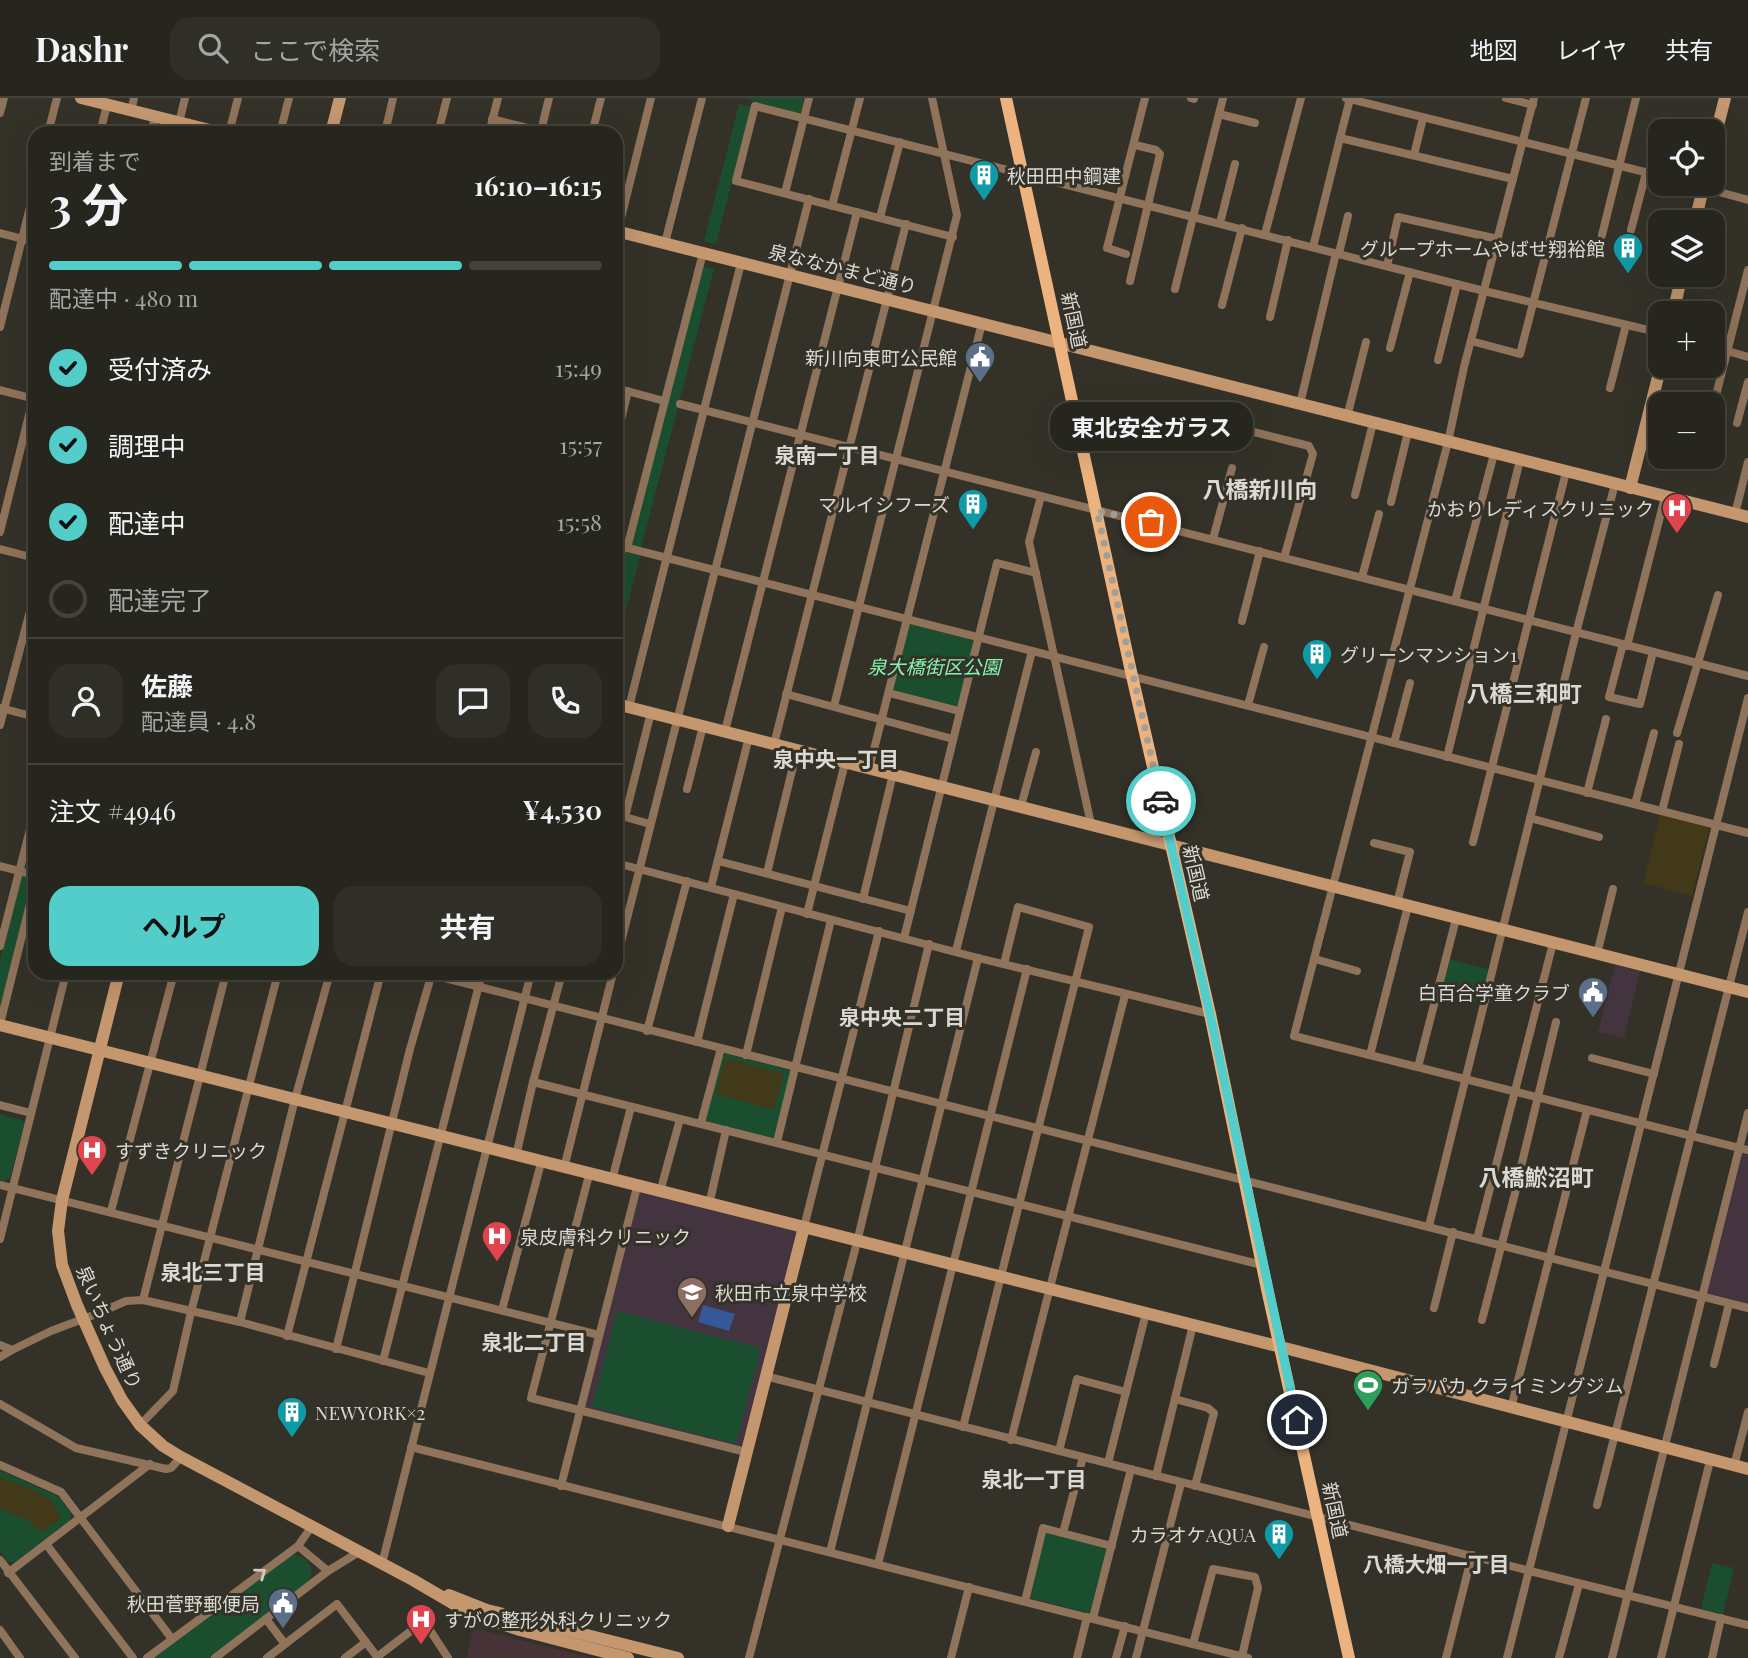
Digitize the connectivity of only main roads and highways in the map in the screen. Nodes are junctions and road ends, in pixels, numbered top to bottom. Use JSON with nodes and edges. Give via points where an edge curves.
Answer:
{"nodes":[{"id":1,"x":1006,"y":98,"type":"edge"},
{"id":2,"x":1349,"y":1658,"type":"edge"}],
"edges":[{"from":1,"to":2,"type":"main road","name":"新国道"}]}
